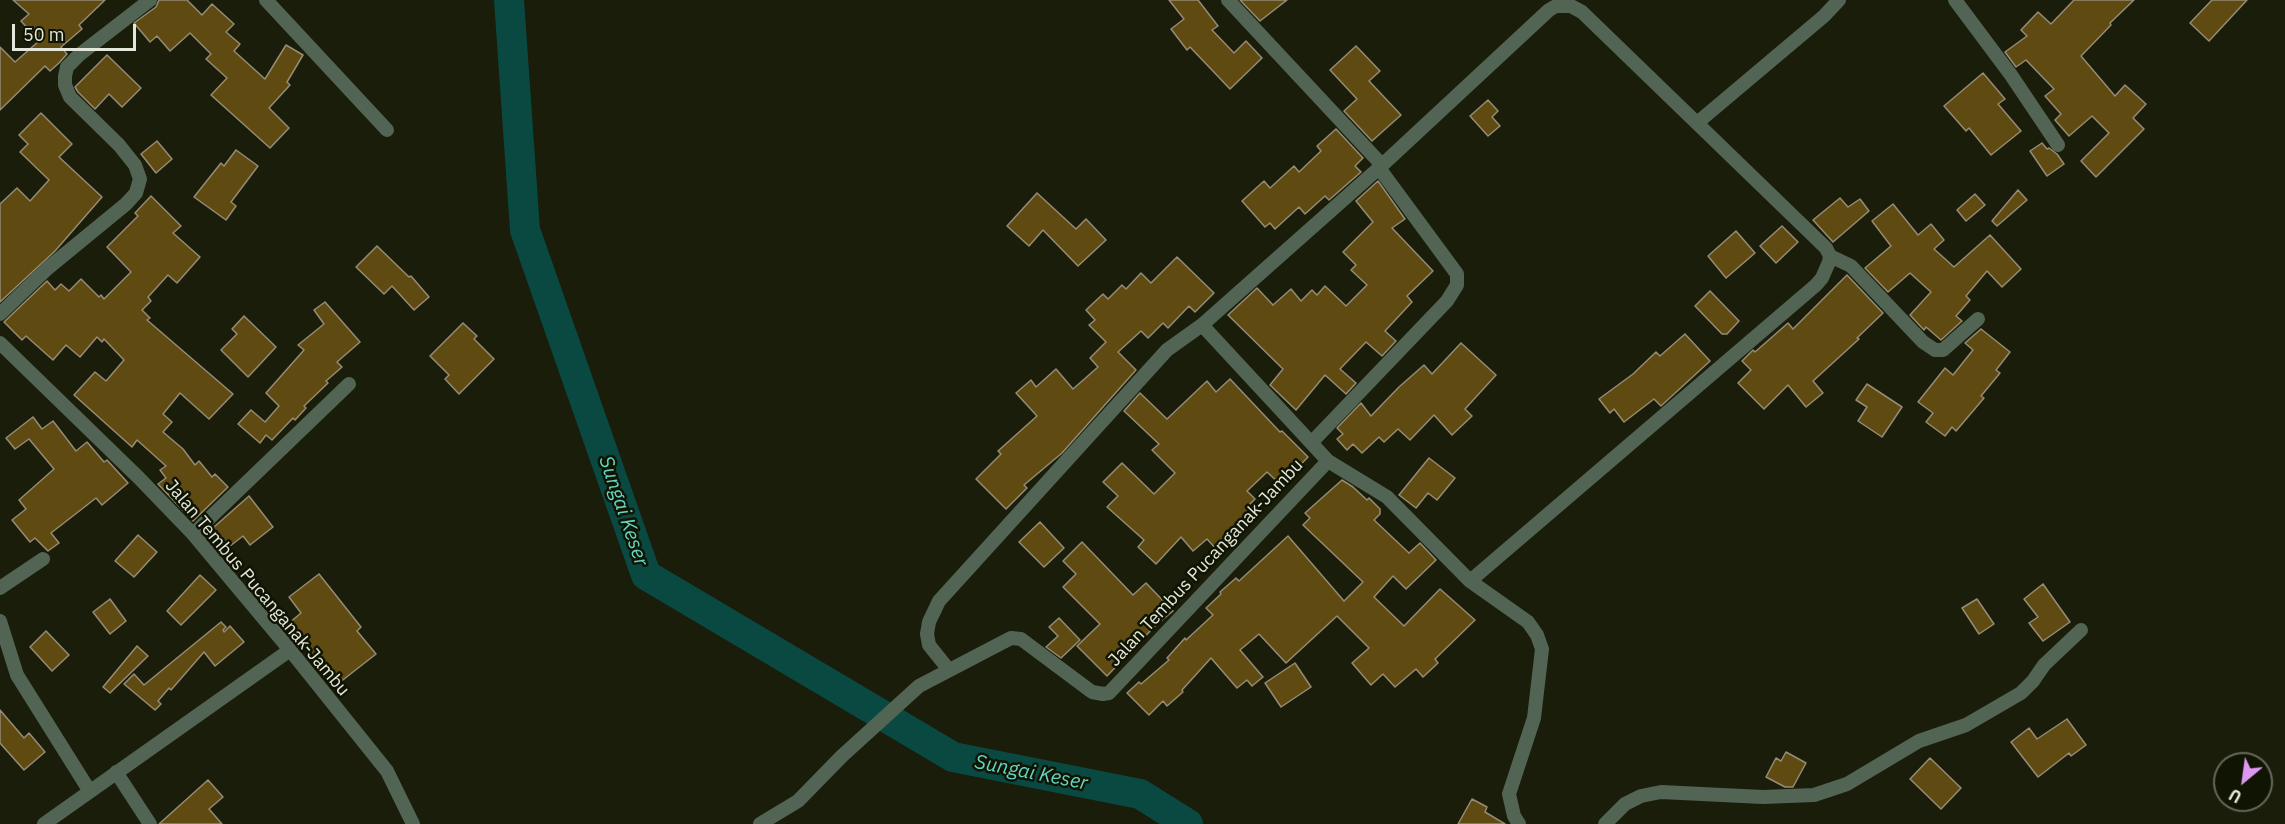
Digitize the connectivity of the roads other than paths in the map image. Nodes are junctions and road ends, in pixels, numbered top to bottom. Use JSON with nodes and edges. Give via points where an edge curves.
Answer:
{"nodes":[{"id":1,"x":150,"y":0,"type":"edge"},
{"id":2,"x":266,"y":0,"type":"edge"},
{"id":3,"x":1228,"y":0,"type":"edge"},
{"id":4,"x":1839,"y":0,"type":"edge"},
{"id":5,"x":1955,"y":0,"type":"edge"},
{"id":6,"x":1555,"y":3,"type":"edge"},
{"id":7,"x":1697,"y":123,"type":"junction"},
{"id":8,"x":387,"y":130,"type":"dead end"},
{"id":9,"x":2058,"y":145,"type":"dead end"},
{"id":10,"x":1381,"y":167,"type":"junction"},
{"id":11,"x":1830,"y":256,"type":"junction"},
{"id":12,"x":0,"y":314,"type":"edge"},
{"id":13,"x":1978,"y":318,"type":"dead end"},
{"id":14,"x":1202,"y":325,"type":"junction"},
{"id":15,"x":0,"y":343,"type":"edge"},
{"id":16,"x":349,"y":384,"type":"dead end"},
{"id":17,"x":1312,"y":442,"type":"junction"},
{"id":18,"x":1328,"y":461,"type":"junction"},
{"id":19,"x":193,"y":534,"type":"junction"},
{"id":20,"x":44,"y":559,"type":"dead end"},
{"id":21,"x":1470,"y":581,"type":"junction"},
{"id":22,"x":0,"y":588,"type":"edge"},
{"id":23,"x":0,"y":621,"type":"edge"},
{"id":24,"x":2082,"y":630,"type":"dead end"},
{"id":25,"x":290,"y":650,"type":"junction"},
{"id":26,"x":949,"y":670,"type":"junction"},
{"id":27,"x":116,"y":772,"type":"junction"},
{"id":28,"x":89,"y":790,"type":"junction"},
{"id":29,"x":44,"y":824,"type":"edge"},
{"id":30,"x":150,"y":824,"type":"edge"},
{"id":31,"x":412,"y":824,"type":"edge"},
{"id":32,"x":759,"y":824,"type":"edge"},
{"id":33,"x":1519,"y":824,"type":"edge"},
{"id":34,"x":1605,"y":824,"type":"edge"}],
"edges":[{"from":1,"to":12,"type":"street","via":[[79,54],[65,75],[70,97],[135,165],[140,179],[136,193]]},
{"from":2,"to":8,"type":"street"},
{"from":3,"to":10,"type":"street"},
{"from":4,"to":7,"type":"street"},
{"from":5,"to":9,"type":"street"},
{"from":6,"to":7,"type":"street","via":[[1582,12]]},
{"from":6,"to":10,"type":"street"},
{"from":7,"to":11,"type":"street"},
{"from":10,"to":14,"type":"street"},
{"from":10,"to":17,"type":"street","via":[[1457,274],[1457,285]]},
{"from":11,"to":13,"type":"street","via":[[1851,266],[1935,350],[1943,350]]},
{"from":11,"to":21,"type":"street","via":[[1816,285]]},
{"from":14,"to":17,"type":"street"},
{"from":14,"to":26,"type":"street","via":[[1167,350],[939,601],[927,634],[929,645]]},
{"from":15,"to":19,"type":"street","name":"Jalan Tembus Pucanganak-Jambu"},
{"from":16,"to":19,"type":"street"},
{"from":17,"to":18,"type":"street"},
{"from":18,"to":21,"type":"street","name":"Jalan Tembus Pucanganak-Jambu","via":[[1387,497]]},
{"from":18,"to":26,"type":"street","name":"Jalan Tembus Pucanganak-Jambu","via":[[1109,693],[1092,692],[1021,639],[1011,638]]},
{"from":19,"to":25,"type":"street","name":"Jalan Tembus Pucanganak-Jambu"},
{"from":20,"to":22,"type":"street"},
{"from":21,"to":33,"type":"street","name":"Jalan Tembus Pucanganak-Jambu","via":[[1528,622],[1542,649],[1534,718],[1509,794]]},
{"from":23,"to":28,"type":"street","via":[[17,675]]},
{"from":24,"to":34,"type":"street","via":[[2021,693],[1966,725],[1919,741],[1847,784],[1814,795],[1661,792],[1625,804]]},
{"from":25,"to":27,"type":"street"},
{"from":25,"to":31,"type":"street","name":"Jalan Tembus Pucanganak-Jambu","via":[[387,771]]},
{"from":26,"to":32,"type":"street","name":"Jalan Tembus Pucanganak-Jambu","via":[[919,687],[798,801]]},
{"from":27,"to":28,"type":"street"},
{"from":27,"to":30,"type":"street"},
{"from":28,"to":29,"type":"street"}]}
